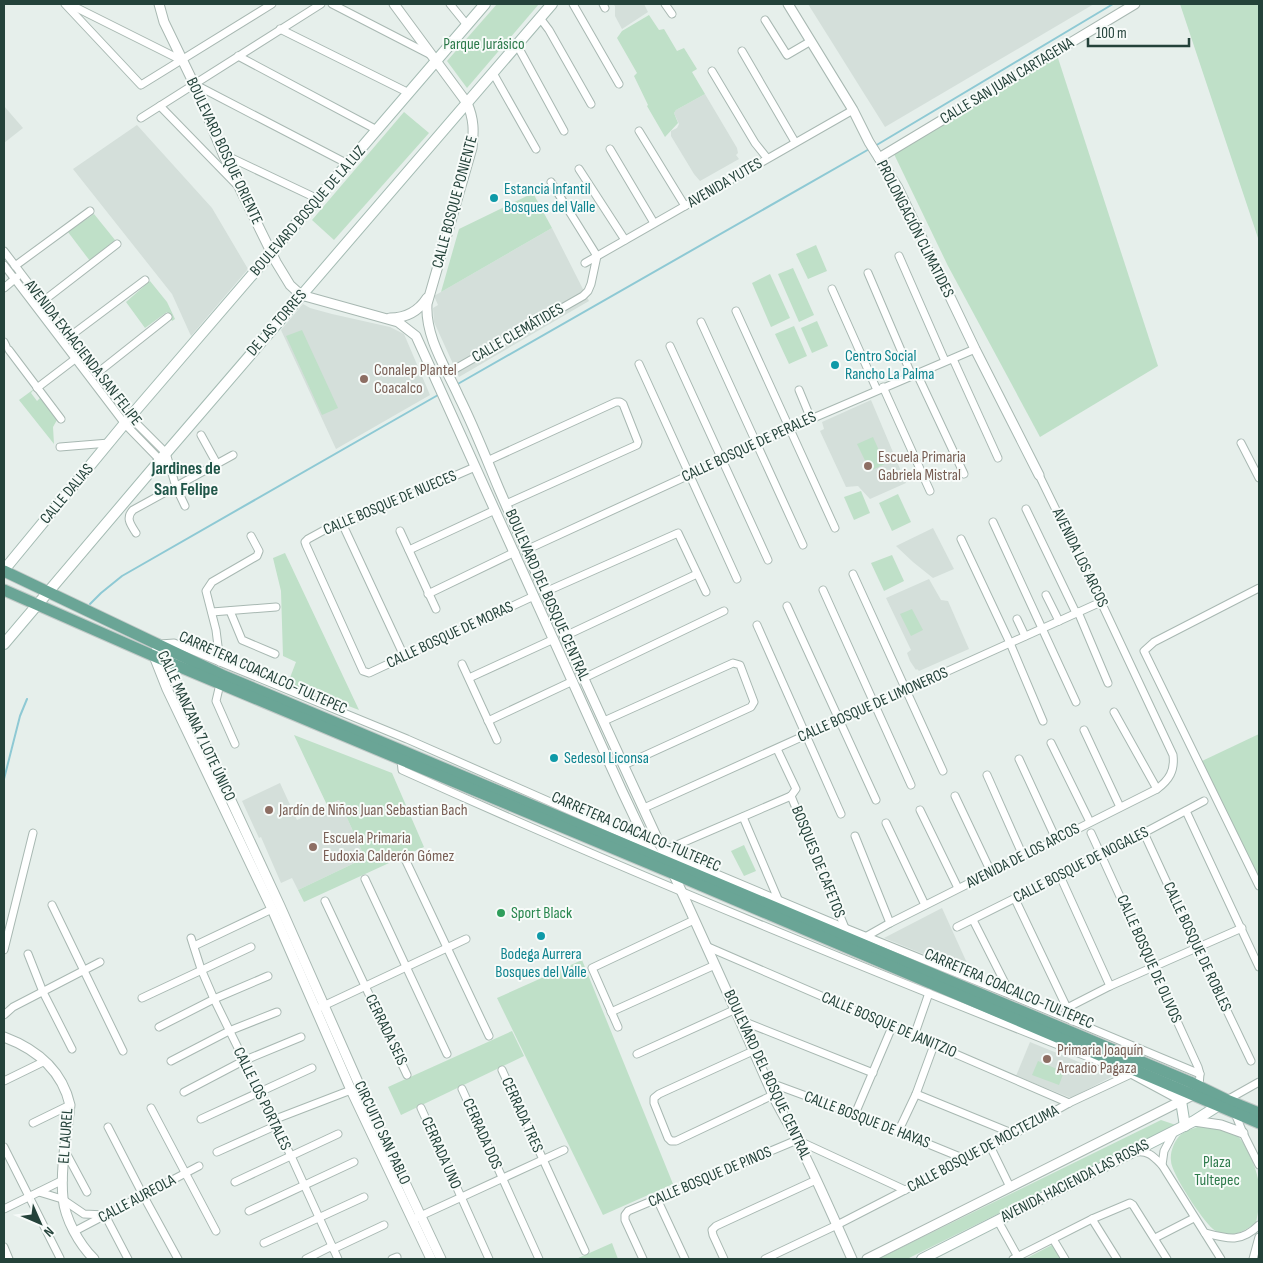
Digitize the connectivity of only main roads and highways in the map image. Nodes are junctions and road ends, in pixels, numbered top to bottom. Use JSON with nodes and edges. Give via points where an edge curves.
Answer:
{"nodes":[{"id":1,"x":485,"y":4,"type":"edge"},
{"id":2,"x":552,"y":4,"type":"edge"},
{"id":3,"x":128,"y":421,"type":"joint"},
{"id":4,"x":4,"y":571,"type":"edge"},
{"id":5,"x":4,"y":590,"type":"edge"},
{"id":6,"x":50,"y":592,"type":"junction"},
{"id":7,"x":38,"y":605,"type":"junction"},
{"id":8,"x":4,"y":644,"type":"edge"},
{"id":9,"x":666,"y":864,"type":"junction"},
{"id":10,"x":1172,"y":1086,"type":"junction"},
{"id":11,"x":1196,"y":1091,"type":"junction"},
{"id":12,"x":1228,"y":1105,"type":"junction"},
{"id":13,"x":1259,"y":1113,"type":"edge"},
{"id":14,"x":1259,"y":1123,"type":"edge"},
{"id":15,"x":1185,"y":1126,"type":"junction"},
{"id":16,"x":922,"y":1259,"type":"edge"}],
"edges":[{"from":1,"to":3,"type":"main road","name":"BOULEVARD BOSQUE DE LA LUZ","via":[[433,58],[378,130]]},
{"from":2,"to":6,"type":"main road","name":"DE LAS TORRES"},
{"from":3,"to":4,"type":"main road","name":"CALLE DALIAS"},
{"from":4,"to":6,"type":"main road","name":"CARRETERA COACALCO-TULTEPEC"},
{"from":5,"to":7,"type":"main road","name":"CARRETERA COACALCO-TULTEPEC"},
{"from":6,"to":7,"type":"main road","name":"DE LAS TORRES"},
{"from":6,"to":9,"type":"main road","name":"CARRETERA COACALCO-TULTEPEC","via":[[232,679]]},
{"from":7,"to":8,"type":"main road","name":"DE LAS TORRES"},
{"from":7,"to":9,"type":"main road","name":"CARRETERA COACALCO-TULTEPEC","via":[[401,760]]},
{"from":9,"to":10,"type":"main road","name":"CARRETERA COACALCO-TULTEPEC"},
{"from":9,"to":11,"type":"main road","name":"CARRETERA COACALCO-TULTEPEC"},
{"from":10,"to":11,"type":"main road","name":"CARRETERA COACALCO-TULTEPEC"},
{"from":10,"to":15,"type":"main road","via":[[1181,1101]]},
{"from":11,"to":12,"type":"main road","name":"CARRETERA COACALCO-TULTEPEC"},
{"from":12,"to":13,"type":"main road","name":"CARRETERA COACALCO-TULTEPEC"},
{"from":12,"to":14,"type":"main road","name":"CARRETERA COACALCO-TULTEPEC"},
{"from":12,"to":15,"type":"main road","name":"AVENIDA HACIENDA LAS ROSAS"},
{"from":15,"to":16,"type":"main road","name":"AVENIDA HACIENDA LAS ROSAS"}]}
